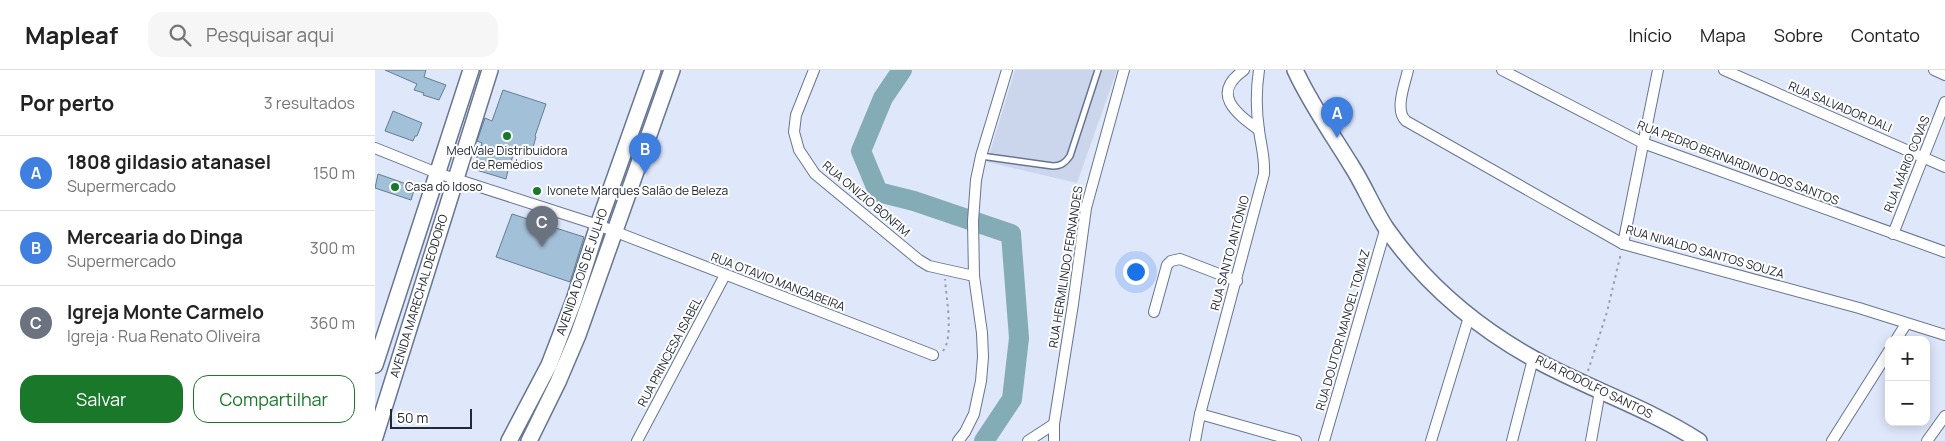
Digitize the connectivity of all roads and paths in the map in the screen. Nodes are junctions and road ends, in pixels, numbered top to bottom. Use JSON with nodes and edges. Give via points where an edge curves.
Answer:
{"nodes":[{"id":1,"x":471,"y":70,"type":"edge"},
{"id":2,"x":490,"y":70,"type":"edge"},
{"id":3,"x":653,"y":70,"type":"edge"},
{"id":4,"x":672,"y":70,"type":"edge"},
{"id":5,"x":814,"y":70,"type":"edge"},
{"id":6,"x":1007,"y":70,"type":"edge"},
{"id":7,"x":1098,"y":70,"type":"edge"},
{"id":8,"x":1124,"y":70,"type":"edge"},
{"id":9,"x":1244,"y":70,"type":"edge"},
{"id":10,"x":1259,"y":70,"type":"edge"},
{"id":11,"x":1295,"y":70,"type":"edge"},
{"id":12,"x":1408,"y":70,"type":"edge"},
{"id":13,"x":1502,"y":70,"type":"edge"},
{"id":14,"x":1658,"y":70,"type":"edge"},
{"id":15,"x":1724,"y":70,"type":"edge"},
{"id":16,"x":1934,"y":70,"type":"edge"},
{"id":17,"x":1945,"y":76,"type":"edge"},
{"id":18,"x":643,"y":99,"type":"junction"},
{"id":19,"x":1945,"y":102,"type":"edge"},
{"id":20,"x":660,"y":104,"type":"junction"},
{"id":21,"x":1259,"y":130,"type":"junction"},
{"id":22,"x":1643,"y":143,"type":"junction"},
{"id":23,"x":375,"y":148,"type":"edge"},
{"id":24,"x":981,"y":156,"type":"junction"},
{"id":25,"x":1923,"y":156,"type":"junction"},
{"id":26,"x":1945,"y":167,"type":"edge"},
{"id":27,"x":437,"y":173,"type":"junction"},
{"id":28,"x":455,"y":179,"type":"junction"},
{"id":29,"x":598,"y":225,"type":"junction"},
{"id":30,"x":1386,"y":227,"type":"junction"},
{"id":31,"x":615,"y":232,"type":"junction"},
{"id":32,"x":1893,"y":234,"type":"junction"},
{"id":33,"x":1623,"y":244,"type":"junction"},
{"id":34,"x":1945,"y":252,"type":"edge"},
{"id":35,"x":945,"y":270,"type":"junction"},
{"id":36,"x":725,"y":275,"type":"junction"},
{"id":37,"x":974,"y":276,"type":"junction"},
{"id":38,"x":1237,"y":281,"type":"junction"},
{"id":39,"x":400,"y":289,"type":"junction"},
{"id":40,"x":419,"y":297,"type":"junction"},
{"id":41,"x":1154,"y":312,"type":"dead end"},
{"id":42,"x":1469,"y":317,"type":"junction"},
{"id":43,"x":1906,"y":324,"type":"junction"},
{"id":44,"x":1945,"y":335,"type":"edge"},
{"id":45,"x":1898,"y":336,"type":"edge"},
{"id":46,"x":933,"y":355,"type":"joint"},
{"id":47,"x":1885,"y":357,"type":"edge"},
{"id":48,"x":1533,"y":359,"type":"junction"},
{"id":49,"x":375,"y":365,"type":"edge"},
{"id":50,"x":1584,"y":384,"type":"junction"},
{"id":51,"x":1600,"y":391,"type":"junction"},
{"id":52,"x":1200,"y":414,"type":"junction"},
{"id":53,"x":1945,"y":416,"type":"edge"},
{"id":54,"x":1053,"y":424,"type":"junction"},
{"id":55,"x":375,"y":437,"type":"edge"},
{"id":56,"x":510,"y":441,"type":"edge"},
{"id":57,"x":529,"y":441,"type":"edge"},
{"id":58,"x":637,"y":441,"type":"edge"},
{"id":59,"x":958,"y":441,"type":"edge"},
{"id":60,"x":1028,"y":441,"type":"edge"},
{"id":61,"x":1054,"y":441,"type":"edge"},
{"id":62,"x":1195,"y":441,"type":"edge"},
{"id":63,"x":1295,"y":441,"type":"edge"},
{"id":64,"x":1324,"y":441,"type":"edge"},
{"id":65,"x":1431,"y":441,"type":"edge"},
{"id":66,"x":1512,"y":441,"type":"edge"},
{"id":67,"x":1591,"y":441,"type":"edge"},
{"id":68,"x":1699,"y":441,"type":"edge"},
{"id":69,"x":1832,"y":441,"type":"edge"},
{"id":70,"x":1927,"y":441,"type":"edge"}],
"edges":[{"from":1,"to":27,"type":"street","name":"AVENIDA MARECHAL DEODORO"},
{"from":2,"to":28,"type":"street","name":"AVENIDA MARECHAL DEODORO"},
{"from":3,"to":18,"type":"street","name":"AVENIDA DOIS DE JULHO"},
{"from":4,"to":20,"type":"street","name":"AVENIDA DOIS DE JULHO"},
{"from":5,"to":35,"type":"street","name":"RUA ONIZIO BONFIM","via":[[796,115],[793,132],[799,150],[815,174],[919,260]]},
{"from":6,"to":24,"type":"street"},
{"from":7,"to":24,"type":"lane","via":[[1066,162],[1053,166]]},
{"from":8,"to":54,"type":"street","name":"RUA HERMILINDO FERNANDES","via":[[1086,208]]},
{"from":9,"to":21,"type":"street","via":[[1232,81],[1229,103],[1238,115]]},
{"from":10,"to":21,"type":"street","name":"RUA SANTO ANTÔNIO","via":[[1256,96]]},
{"from":11,"to":30,"type":"street","name":"RUA RODOLFO SANTOS"},
{"from":12,"to":33,"type":"street","name":"RUA NIVALDO SANTOS SOUZA","via":[[1400,110],[1406,121]]},
{"from":13,"to":22,"type":"street","name":"RUA PEDRO BERNARDINO DOS SANTOS"},
{"from":14,"to":22,"type":"street"},
{"from":15,"to":25,"type":"street","name":"RUA SALVADOR DALI"},
{"from":16,"to":17,"type":"street"},
{"from":18,"to":20,"type":"street"},
{"from":18,"to":29,"type":"street","name":"AVENIDA DOIS DE JULHO"},
{"from":19,"to":25,"type":"street","name":"RUA MÁRIO COVAS"},
{"from":20,"to":31,"type":"street","name":"AVENIDA DOIS DE JULHO"},
{"from":21,"to":38,"type":"street","name":"RUA SANTO ANTÔNIO","via":[[1265,158],[1264,174]]},
{"from":22,"to":32,"type":"street","name":"RUA PEDRO BERNARDINO DOS SANTOS"},
{"from":22,"to":33,"type":"street"},
{"from":23,"to":27,"type":"street","name":"RUA OTAVIO MANGABEIRA"},
{"from":24,"to":37,"type":"street","via":[[973,221]]},
{"from":25,"to":26,"type":"street","name":"RUA SALVADOR DALI"},
{"from":25,"to":32,"type":"street","name":"RUA MÁRIO COVAS"},
{"from":27,"to":28,"type":"street","name":"RUA OTAVIO MANGABEIRA"},
{"from":27,"to":39,"type":"street","name":"AVENIDA MARECHAL DEODORO"},
{"from":28,"to":29,"type":"street","name":"RUA OTAVIO MANGABEIRA"},
{"from":28,"to":40,"type":"street","name":"AVENIDA MARECHAL DEODORO"},
{"from":29,"to":31,"type":"street","name":"RUA OTAVIO MANGABEIRA"},
{"from":29,"to":56,"type":"street","name":"AVENIDA DOIS DE JULHO","via":[[549,365]]},
{"from":30,"to":42,"type":"street","name":"RUA RODOLFO SANTOS","via":[[1430,281]]},
{"from":30,"to":64,"type":"street","name":"RUA DOUTOR MANOEL TOMAZ"},
{"from":31,"to":36,"type":"street","name":"RUA OTAVIO MANGABEIRA"},
{"from":31,"to":57,"type":"street","name":"AVENIDA DOIS DE JULHO","via":[[578,335]]},
{"from":32,"to":34,"type":"street","name":"RUA PEDRO BERNARDINO DOS SANTOS"},
{"from":33,"to":43,"type":"street","name":"RUA NIVALDO SANTOS SOUZA","via":[[1859,308]]},
{"from":33,"to":50,"type":"path","via":[[1614,286]]},
{"from":35,"to":37,"type":"street","name":"RUA ONIZIO BONFIM"},
{"from":35,"to":46,"type":"path","via":[[949,336],[941,352]]},
{"from":36,"to":46,"type":"street","name":"RUA OTAVIO MANGABEIRA"},
{"from":36,"to":58,"type":"street","name":"RUA PRINCESA ISABEL"},
{"from":37,"to":59,"type":"street","via":[[983,357],[981,381],[973,414]]},
{"from":38,"to":41,"type":"street","via":[[1180,259],[1171,261],[1167,265]]},
{"from":38,"to":52,"type":"street","name":"RUA SANTO ANTÔNIO"},
{"from":39,"to":40,"type":"street"},
{"from":39,"to":49,"type":"street","name":"AVENIDA MARECHAL DEODORO"},
{"from":40,"to":55,"type":"street","name":"AVENIDA MARECHAL DEODORO"},
{"from":42,"to":48,"type":"street","name":"RUA RODOLFO SANTOS"},
{"from":42,"to":65,"type":"street"},
{"from":43,"to":44,"type":"street","name":"RUA NIVALDO SANTOS SOUZA"},
{"from":43,"to":45,"type":"street"},
{"from":47,"to":69,"type":"street"},
{"from":48,"to":50,"type":"street","name":"RUA RODOLFO SANTOS"},
{"from":48,"to":66,"type":"street"},
{"from":50,"to":51,"type":"street","name":"RUA RODOLFO SANTOS"},
{"from":51,"to":67,"type":"street"},
{"from":51,"to":68,"type":"street","name":"RUA RODOLFO SANTOS","via":[[1683,430]]},
{"from":52,"to":62,"type":"street","name":"RUA SANTO ANTÔNIO"},
{"from":52,"to":63,"type":"street"},
{"from":53,"to":70,"type":"street"},
{"from":54,"to":60,"type":"street"},
{"from":54,"to":61,"type":"street","name":"RUA HERMILINDO FERNANDES"}]}
